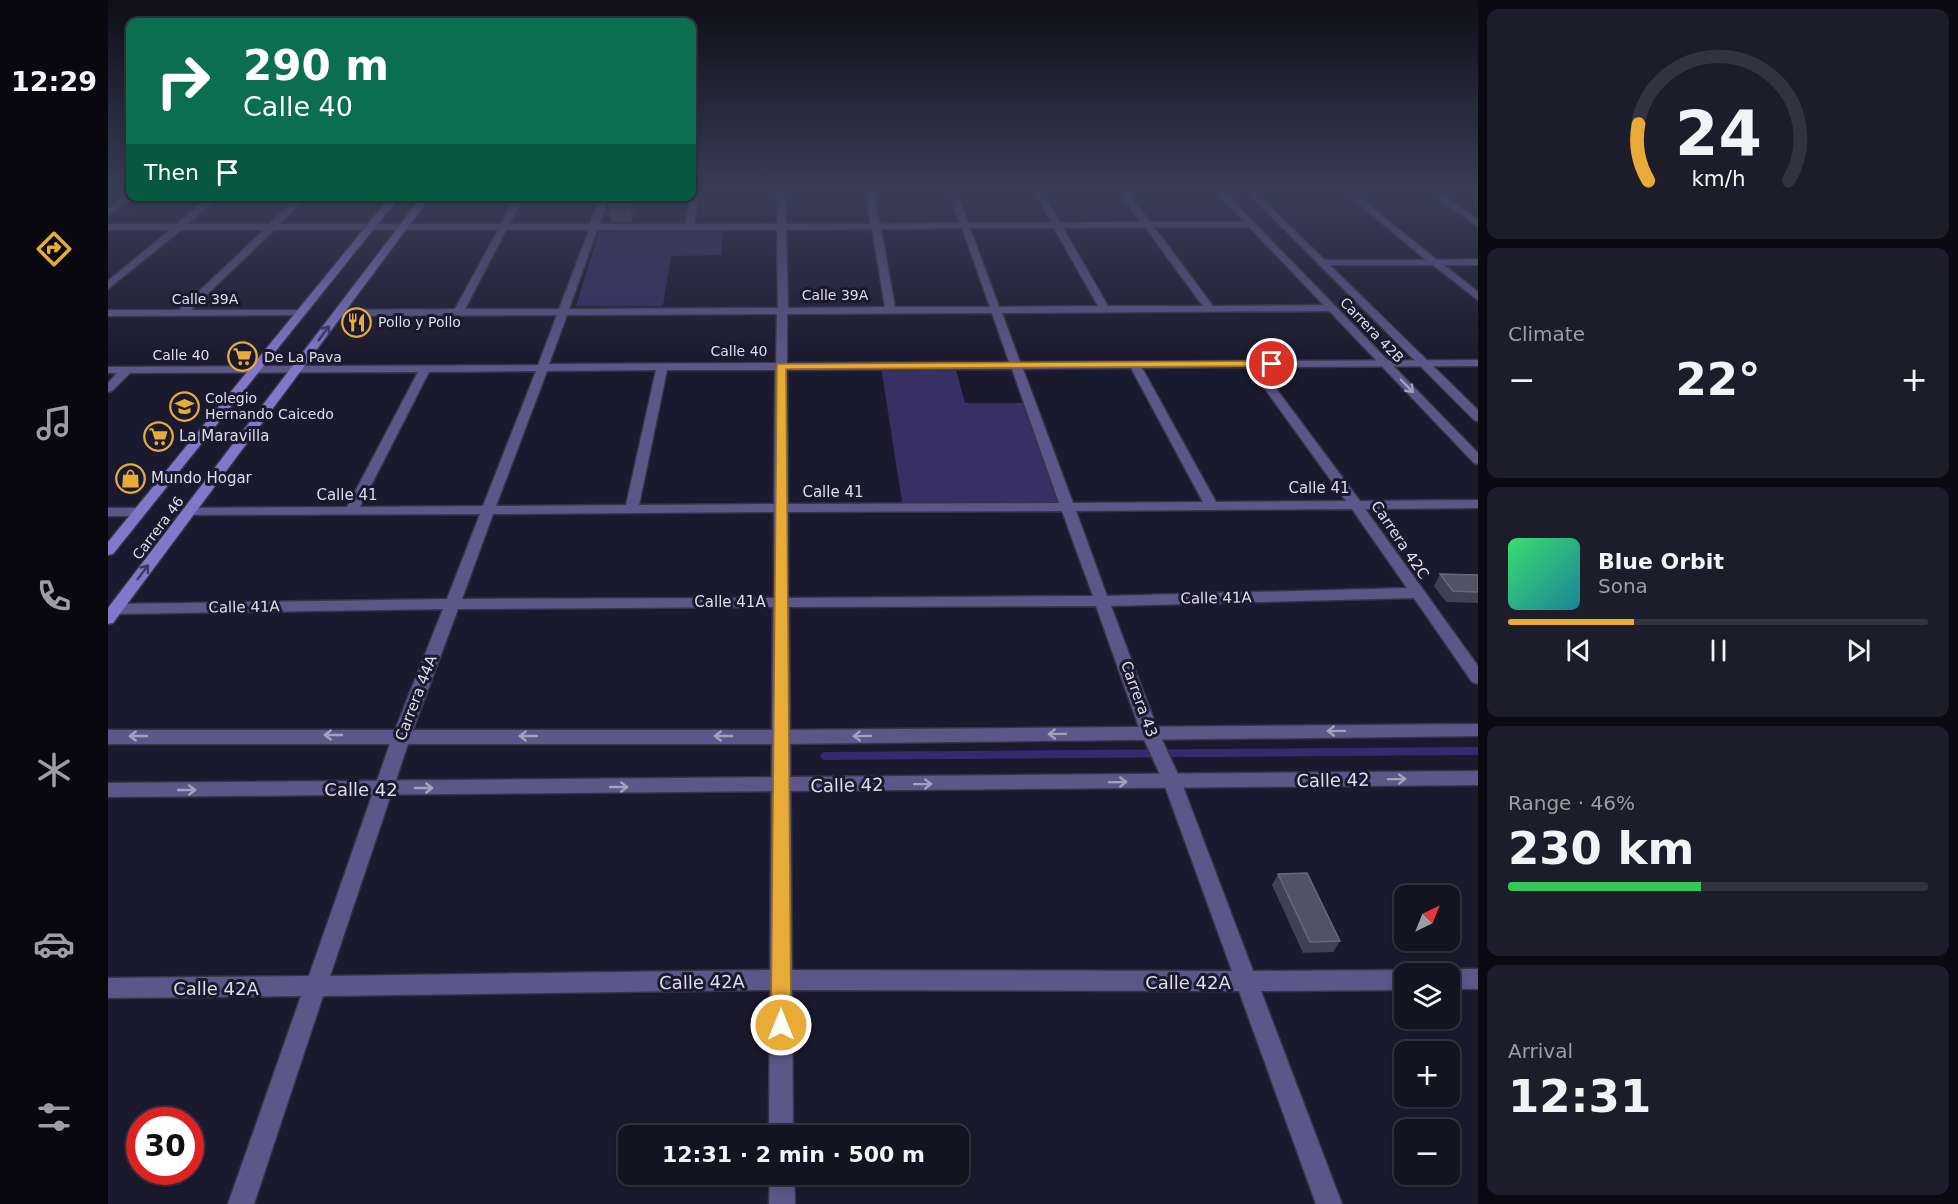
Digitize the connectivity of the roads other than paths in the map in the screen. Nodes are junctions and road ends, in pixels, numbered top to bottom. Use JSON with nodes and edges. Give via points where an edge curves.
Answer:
{"nodes":[{"id":1,"x":153,"y":249,"type":"edge"},
{"id":2,"x":250,"y":249,"type":"edge"},
{"id":3,"x":353,"y":249,"type":"edge"},
{"id":4,"x":387,"y":249,"type":"edge"},
{"id":5,"x":491,"y":249,"type":"edge"},
{"id":6,"x":584,"y":249,"type":"edge"},
{"id":7,"x":783,"y":249,"type":"edge"},
{"id":8,"x":879,"y":249,"type":"edge"},
{"id":9,"x":975,"y":249,"type":"edge"},
{"id":10,"x":1071,"y":249,"type":"edge"},
{"id":11,"x":1167,"y":249,"type":"edge"},
{"id":12,"x":1275,"y":249,"type":"edge"},
{"id":13,"x":1309,"y":249,"type":"edge"},
{"id":14,"x":1419,"y":249,"type":"edge"},
{"id":15,"x":1435,"y":262,"type":"junction"},
{"id":16,"x":1478,"y":262,"type":"edge"},
{"id":17,"x":1323,"y":263,"type":"junction"},
{"id":18,"x":108,"y":286,"type":"edge"},
{"id":19,"x":1478,"y":297,"type":"edge"},
{"id":20,"x":890,"y":308,"type":"junction"},
{"id":21,"x":996,"y":308,"type":"junction"},
{"id":22,"x":1104,"y":308,"type":"junction"},
{"id":23,"x":1210,"y":308,"type":"junction"},
{"id":24,"x":1332,"y":308,"type":"junction"},
{"id":25,"x":783,"y":309,"type":"junction"},
{"id":26,"x":562,"y":310,"type":"junction"},
{"id":27,"x":459,"y":311,"type":"junction"},
{"id":28,"x":183,"y":312,"type":"junction"},
{"id":29,"x":108,"y":313,"type":"edge"},
{"id":30,"x":302,"y":313,"type":"junction"},
{"id":31,"x":339,"y":313,"type":"junction"},
{"id":32,"x":1385,"y":363,"type":"junction"},
{"id":33,"x":1424,"y":363,"type":"junction"},
{"id":34,"x":1478,"y":363,"type":"edge"},
{"id":35,"x":1252,"y":364,"type":"junction"},
{"id":36,"x":1135,"y":365,"type":"junction"},
{"id":37,"x":781,"y":366,"type":"junction"},
{"id":38,"x":1016,"y":366,"type":"junction"},
{"id":39,"x":662,"y":367,"type":"junction"},
{"id":40,"x":425,"y":368,"type":"junction"},
{"id":41,"x":543,"y":368,"type":"junction"},
{"id":42,"x":256,"y":369,"type":"junction"},
{"id":43,"x":296,"y":369,"type":"junction"},
{"id":44,"x":108,"y":370,"type":"edge"},
{"id":45,"x":127,"y":370,"type":"junction"},
{"id":46,"x":108,"y":389,"type":"edge"},
{"id":47,"x":1478,"y":417,"type":"edge"},
{"id":48,"x":1478,"y":460,"type":"edge"},
{"id":49,"x":1478,"y":504,"type":"edge"},
{"id":50,"x":1356,"y":505,"type":"junction"},
{"id":51,"x":1212,"y":506,"type":"junction"},
{"id":52,"x":1068,"y":507,"type":"junction"},
{"id":53,"x":632,"y":509,"type":"junction"},
{"id":54,"x":782,"y":509,"type":"junction"},
{"id":55,"x":486,"y":510,"type":"junction"},
{"id":56,"x":108,"y":512,"type":"edge"},
{"id":57,"x":140,"y":512,"type":"junction"},
{"id":58,"x":188,"y":512,"type":"junction"},
{"id":59,"x":351,"y":512,"type":"junction"},
{"id":60,"x":108,"y":551,"type":"edge"},
{"id":61,"x":1417,"y":593,"type":"junction"},
{"id":62,"x":782,"y":601,"type":"junction"},
{"id":63,"x":1104,"y":601,"type":"junction"},
{"id":64,"x":453,"y":604,"type":"junction"},
{"id":65,"x":112,"y":614,"type":"edge"},
{"id":66,"x":1478,"y":678,"type":"edge"},
{"id":67,"x":1478,"y":730,"type":"edge"},
{"id":68,"x":402,"y":735,"type":"junction"},
{"id":69,"x":108,"y":737,"type":"edge"},
{"id":70,"x":782,"y":737,"type":"junction"},
{"id":71,"x":1152,"y":737,"type":"junction"},
{"id":72,"x":1170,"y":777,"type":"junction"},
{"id":73,"x":1478,"y":778,"type":"edge"},
{"id":74,"x":781,"y":785,"type":"junction"},
{"id":75,"x":382,"y":789,"type":"junction"},
{"id":76,"x":108,"y":790,"type":"edge"},
{"id":77,"x":1460,"y":979,"type":"edge"},
{"id":78,"x":1478,"y":979,"type":"edge"},
{"id":79,"x":781,"y":980,"type":"junction"},
{"id":80,"x":1394,"y":980,"type":"edge"},
{"id":81,"x":1247,"y":982,"type":"junction"},
{"id":82,"x":316,"y":987,"type":"junction"},
{"id":83,"x":108,"y":988,"type":"edge"},
{"id":84,"x":781,"y":1125,"type":"edge"},
{"id":85,"x":782,"y":1185,"type":"edge"},
{"id":86,"x":241,"y":1204,"type":"edge"},
{"id":87,"x":782,"y":1204,"type":"edge"},
{"id":88,"x":1329,"y":1204,"type":"edge"}],
"edges":[{"from":1,"to":18,"type":"street"},
{"from":2,"to":28,"type":"street"},
{"from":3,"to":30,"type":"main road","name":"Carrera 46"},
{"from":4,"to":31,"type":"main road","name":"Carrera 46"},
{"from":5,"to":27,"type":"street"},
{"from":6,"to":26,"type":"street","name":"Carrera 44A"},
{"from":7,"to":25,"type":"street"},
{"from":8,"to":20,"type":"street"},
{"from":9,"to":21,"type":"street","name":"Carrera 43"},
{"from":10,"to":22,"type":"street"},
{"from":11,"to":23,"type":"street"},
{"from":12,"to":24,"type":"street","name":"Carrera 42B"},
{"from":13,"to":17,"type":"street","name":"Carrera 42B"},
{"from":14,"to":15,"type":"street"},
{"from":15,"to":16,"type":"street"},
{"from":15,"to":17,"type":"street"},
{"from":15,"to":19,"type":"street"},
{"from":17,"to":33,"type":"street","name":"Carrera 42B"},
{"from":20,"to":21,"type":"street","name":"Calle 39A"},
{"from":20,"to":25,"type":"street","name":"Calle 39A"},
{"from":21,"to":22,"type":"street","name":"Calle 39A"},
{"from":21,"to":38,"type":"street","name":"Carrera 43"},
{"from":22,"to":23,"type":"street","name":"Calle 39A"},
{"from":23,"to":24,"type":"street","name":"Calle 39A"},
{"from":24,"to":32,"type":"street","name":"Carrera 42B"},
{"from":25,"to":26,"type":"street","name":"Calle 39A"},
{"from":25,"to":37,"type":"street"},
{"from":26,"to":27,"type":"street","name":"Calle 39A"},
{"from":26,"to":41,"type":"street","name":"Carrera 44A"},
{"from":27,"to":31,"type":"street","name":"Calle 39A"},
{"from":28,"to":29,"type":"street","name":"Calle 39A"},
{"from":28,"to":30,"type":"street","name":"Calle 39A"},
{"from":30,"to":42,"type":"main road","name":"Carrera 46"},
{"from":43,"to":31,"type":"main road","name":"Carrera 46","one_way":true},
{"from":32,"to":33,"type":"street","name":"Calle 40"},
{"from":32,"to":35,"type":"street","name":"Calle 40"},
{"from":32,"to":48,"type":"street","name":"Carrera 42B","one_way":true},
{"from":33,"to":34,"type":"street","name":"Calle 40"},
{"from":33,"to":47,"type":"street","name":"Carrera 42B"},
{"from":35,"to":36,"type":"street","name":"Calle 40"},
{"from":35,"to":50,"type":"street","name":"Carrera 42C"},
{"from":36,"to":38,"type":"street","name":"Calle 40"},
{"from":36,"to":51,"type":"street"},
{"from":37,"to":38,"type":"street","name":"Calle 40"},
{"from":37,"to":39,"type":"street","name":"Calle 40"},
{"from":37,"to":54,"type":"street"},
{"from":38,"to":52,"type":"street","name":"Carrera 43"},
{"from":39,"to":41,"type":"street","name":"Calle 40"},
{"from":39,"to":53,"type":"street"},
{"from":40,"to":41,"type":"street","name":"Calle 40"},
{"from":40,"to":43,"type":"street","name":"Calle 40"},
{"from":40,"to":59,"type":"street"},
{"from":41,"to":55,"type":"street","name":"Carrera 44A"},
{"from":42,"to":43,"type":"street","name":"Calle 40"},
{"from":42,"to":45,"type":"street","name":"Calle 40"},
{"from":42,"to":57,"type":"main road","name":"Carrera 46"},
{"from":43,"to":58,"type":"main road","name":"Carrera 46"},
{"from":44,"to":45,"type":"street","name":"Calle 40"},
{"from":45,"to":46,"type":"street"},
{"from":49,"to":50,"type":"street","name":"Calle 41"},
{"from":50,"to":51,"type":"street","name":"Calle 41"},
{"from":50,"to":61,"type":"street","name":"Carrera 42C"},
{"from":51,"to":52,"type":"street","name":"Calle 41"},
{"from":52,"to":54,"type":"street","name":"Calle 41"},
{"from":52,"to":63,"type":"street","name":"Carrera 43"},
{"from":53,"to":54,"type":"street","name":"Calle 41"},
{"from":53,"to":55,"type":"street","name":"Calle 41"},
{"from":54,"to":62,"type":"street"},
{"from":55,"to":59,"type":"street","name":"Calle 41"},
{"from":55,"to":64,"type":"street","name":"Carrera 44A"},
{"from":56,"to":57,"type":"street"},
{"from":57,"to":60,"type":"main road","name":"Carrera 46"},
{"from":58,"to":59,"type":"street","name":"Calle 41"},
{"from":65,"to":58,"type":"main road","name":"Carrera 46","one_way":true},
{"from":61,"to":63,"type":"street","name":"Calle 41A"},
{"from":61,"to":66,"type":"street","name":"Carrera 42C"},
{"from":62,"to":63,"type":"street","name":"Calle 41A"},
{"from":62,"to":64,"type":"street","name":"Calle 41A"},
{"from":62,"to":70,"type":"street"},
{"from":63,"to":71,"type":"street","name":"Carrera 43"},
{"from":64,"to":65,"type":"street","name":"Calle 41A"},
{"from":64,"to":68,"type":"street","name":"Carrera 44A"},
{"from":67,"to":71,"type":"street","one_way":true},
{"from":68,"to":69,"type":"street","one_way":true},
{"from":70,"to":68,"type":"street","one_way":true},
{"from":68,"to":75,"type":"street","name":"Carrera 44A"},
{"from":71,"to":70,"type":"street","one_way":true},
{"from":70,"to":74,"type":"street"},
{"from":71,"to":72,"type":"street","name":"Carrera 43"},
{"from":72,"to":73,"type":"street","name":"Calle 42","one_way":true},
{"from":74,"to":72,"type":"street","name":"Calle 42","one_way":true},
{"from":72,"to":81,"type":"street","name":"Carrera 43"},
{"from":75,"to":74,"type":"street","name":"Calle 42","one_way":true},
{"from":74,"to":79,"type":"street"},
{"from":76,"to":75,"type":"street","name":"Calle 42","one_way":true},
{"from":75,"to":82,"type":"street","name":"Carrera 44A"},
{"from":77,"to":78,"type":"street"},
{"from":79,"to":81,"type":"street","name":"Calle 42A"},
{"from":79,"to":82,"type":"street","name":"Calle 42A"},
{"from":79,"to":84,"type":"street"},
{"from":80,"to":81,"type":"street","name":"Calle 42A"},
{"from":81,"to":88,"type":"street","name":"Carrera 43"},
{"from":82,"to":83,"type":"street","name":"Calle 42A"},
{"from":82,"to":86,"type":"street","name":"Carrera 44A"},
{"from":85,"to":87,"type":"street"}]}
